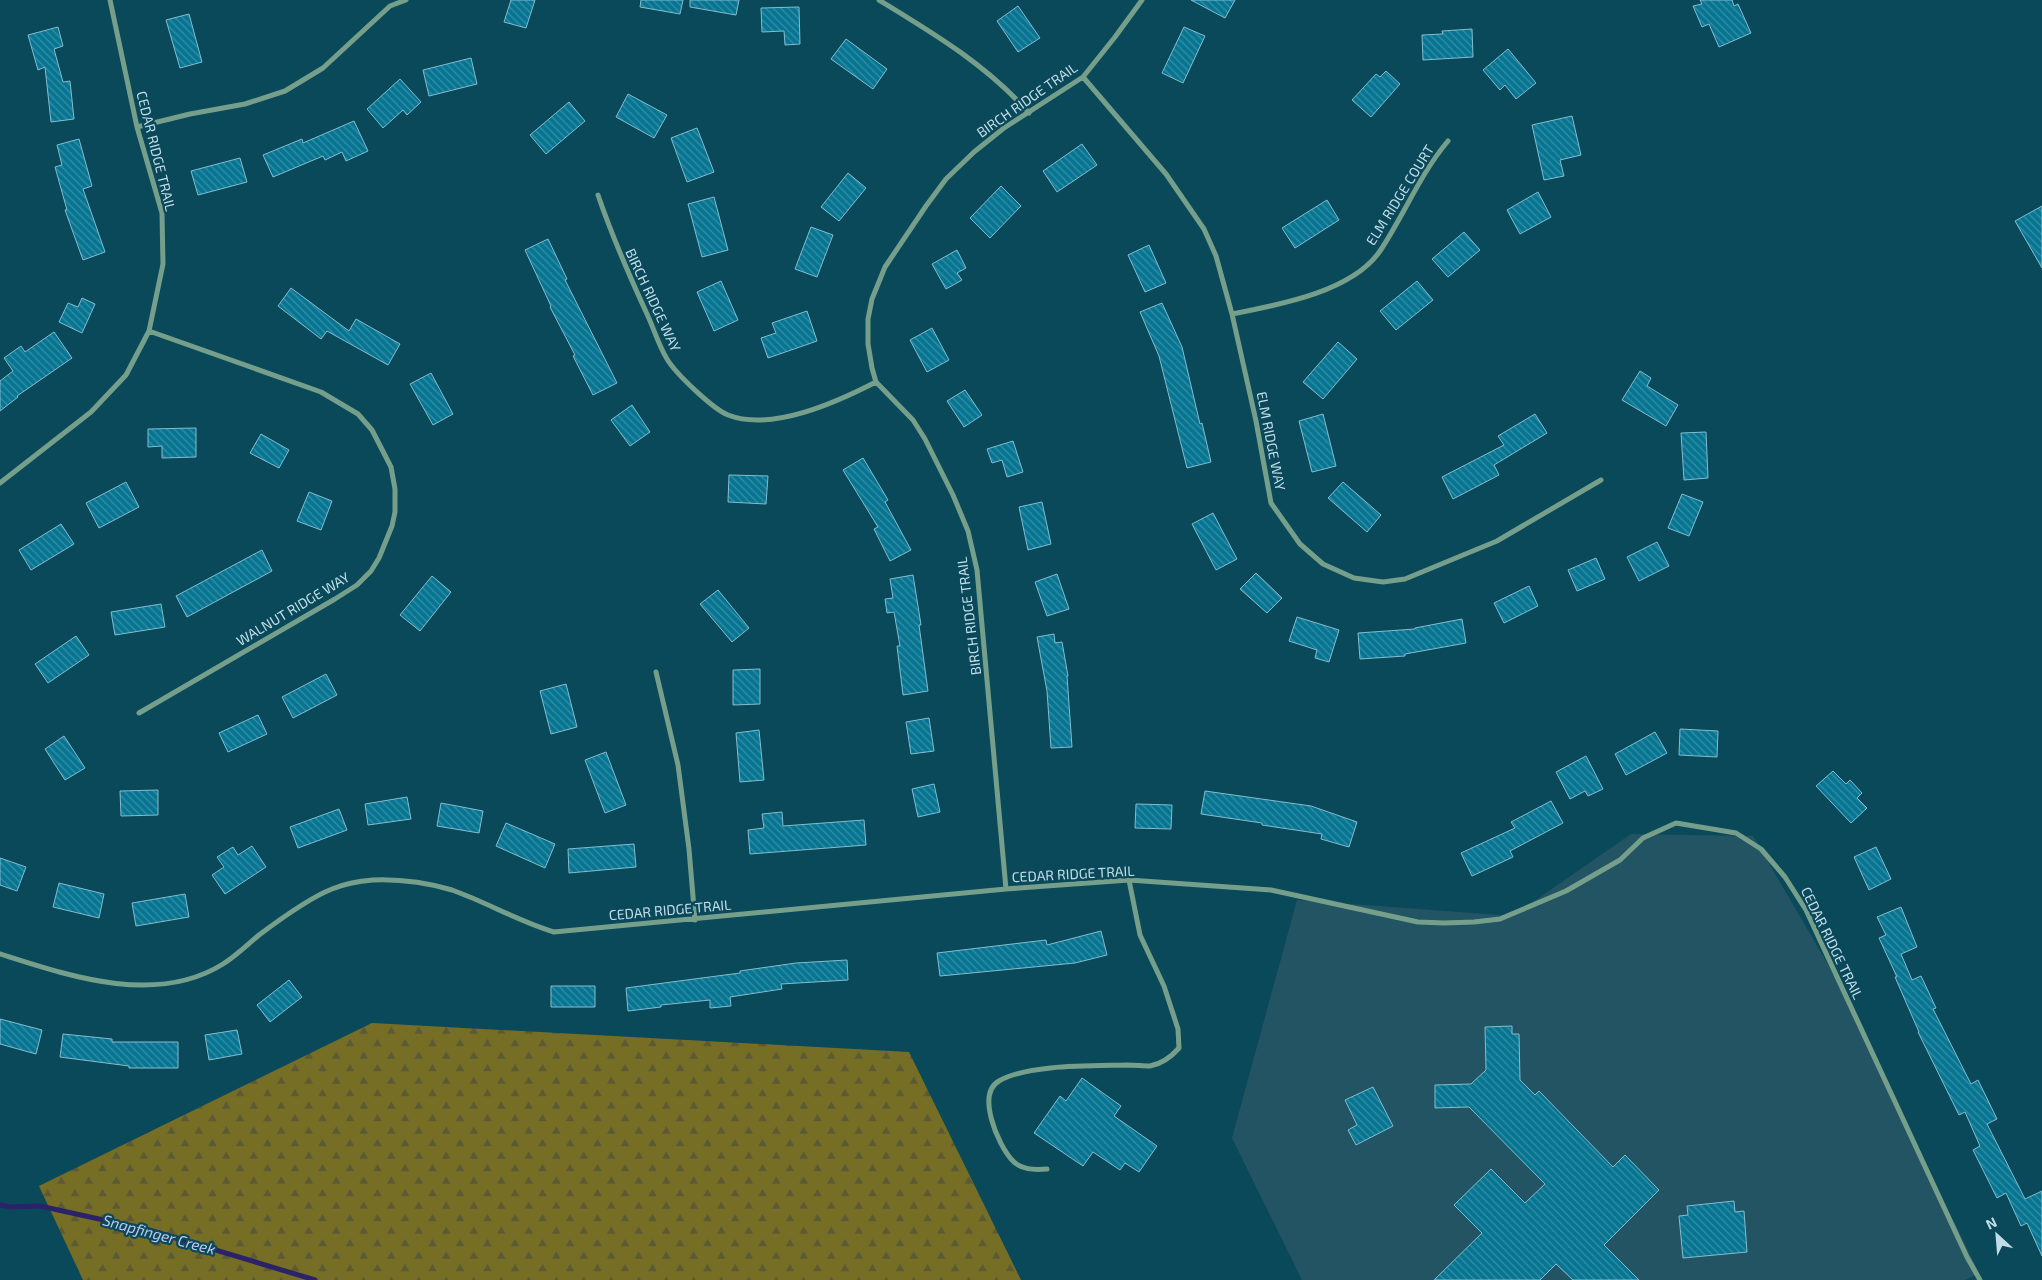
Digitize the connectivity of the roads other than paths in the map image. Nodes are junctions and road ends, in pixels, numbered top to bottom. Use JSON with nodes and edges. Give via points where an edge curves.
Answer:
{"nodes":[{"id":1,"x":110,"y":0,"type":"edge"},
{"id":2,"x":406,"y":0,"type":"edge"},
{"id":3,"x":879,"y":0,"type":"edge"},
{"id":4,"x":1142,"y":0,"type":"edge"},
{"id":5,"x":1082,"y":77,"type":"junction"},
{"id":6,"x":1029,"y":113,"type":"junction"},
{"id":7,"x":137,"y":127,"type":"junction"},
{"id":8,"x":1448,"y":141,"type":"dead end"},
{"id":9,"x":598,"y":195,"type":"dead end"},
{"id":10,"x":1232,"y":314,"type":"junction"},
{"id":11,"x":149,"y":331,"type":"junction"},
{"id":12,"x":876,"y":382,"type":"junction"},
{"id":13,"x":1601,"y":480,"type":"dead end"},
{"id":14,"x":0,"y":483,"type":"edge"},
{"id":15,"x":656,"y":672,"type":"dead end"},
{"id":16,"x":139,"y":713,"type":"dead end"},
{"id":17,"x":1129,"y":880,"type":"junction"},
{"id":18,"x":1006,"y":889,"type":"junction"},
{"id":19,"x":695,"y":920,"type":"junction"},
{"id":20,"x":0,"y":954,"type":"edge"},
{"id":21,"x":1047,"y":1169,"type":"dead end"},
{"id":22,"x":1980,"y":1280,"type":"edge"}],
"edges":[{"from":1,"to":7,"type":"street","name":"CEDAR RIDGE TRAIL"},
{"from":2,"to":7,"type":"street","via":[[390,6],[323,68],[285,92]]},
{"from":3,"to":6,"type":"street","via":[[989,73]]},
{"from":4,"to":5,"type":"street","name":"BIRCH RIDGE TRAIL"},
{"from":5,"to":6,"type":"street","name":"BIRCH RIDGE TRAIL"},
{"from":5,"to":10,"type":"street","name":"ELM RIDGE WAY","via":[[1166,174],[1204,228],[1216,256]]},
{"from":6,"to":12,"type":"street","name":"BIRCH RIDGE TRAIL","via":[[1004,128],[946,179],[885,267],[868,319],[868,344]]},
{"from":7,"to":11,"type":"street","name":"CEDAR RIDGE TRAIL","via":[[162,213],[164,233],[164,264]]},
{"from":8,"to":10,"type":"street","name":"ELM RIDGE COURT","via":[[1433,158],[1378,252],[1356,274],[1329,289]]},
{"from":9,"to":12,"type":"street","name":"BIRCH RIDGE WAY","via":[[614,242],[667,359],[692,388],[727,415],[767,420],[811,410]]},
{"from":10,"to":13,"type":"street","name":"ELM RIDGE WAY","via":[[1271,503],[1300,544],[1323,564],[1346,575],[1383,582],[1405,579],[1497,541]]},
{"from":11,"to":14,"type":"street","name":"CEDAR RIDGE TRAIL","via":[[126,375],[90,412]]},
{"from":11,"to":16,"type":"street","name":"WALNUT RIDGE WAY","via":[[321,392],[358,414],[372,430],[391,467],[395,489],[392,526],[379,558],[356,585]]},
{"from":12,"to":18,"type":"street","name":"BIRCH RIDGE TRAIL","via":[[913,420],[953,495],[968,531],[977,570]]},
{"from":15,"to":19,"type":"street","via":[[678,765]]},
{"from":17,"to":18,"type":"street","name":"CEDAR RIDGE TRAIL"},
{"from":17,"to":21,"type":"street","via":[[1140,935],[1164,986],[1178,1029],[1179,1048],[1171,1057],[1152,1066],[1044,1070],[1015,1074],[997,1082],[989,1095],[989,1114],[1000,1140],[1012,1160],[1029,1170]]},
{"from":17,"to":22,"type":"street","name":"CEDAR RIDGE TRAIL","via":[[1270,890],[1418,922],[1474,922],[1500,919],[1566,892],[1620,860],[1643,838],[1676,823],[1736,833],[1761,848],[1806,910]]},
{"from":18,"to":19,"type":"street","name":"CEDAR RIDGE TRAIL"},
{"from":19,"to":20,"type":"street","name":"CEDAR RIDGE TRAIL","via":[[554,932],[452,891],[415,882],[373,880],[333,888],[261,934],[223,964],[191,978],[159,986],[100,981]]}]}
